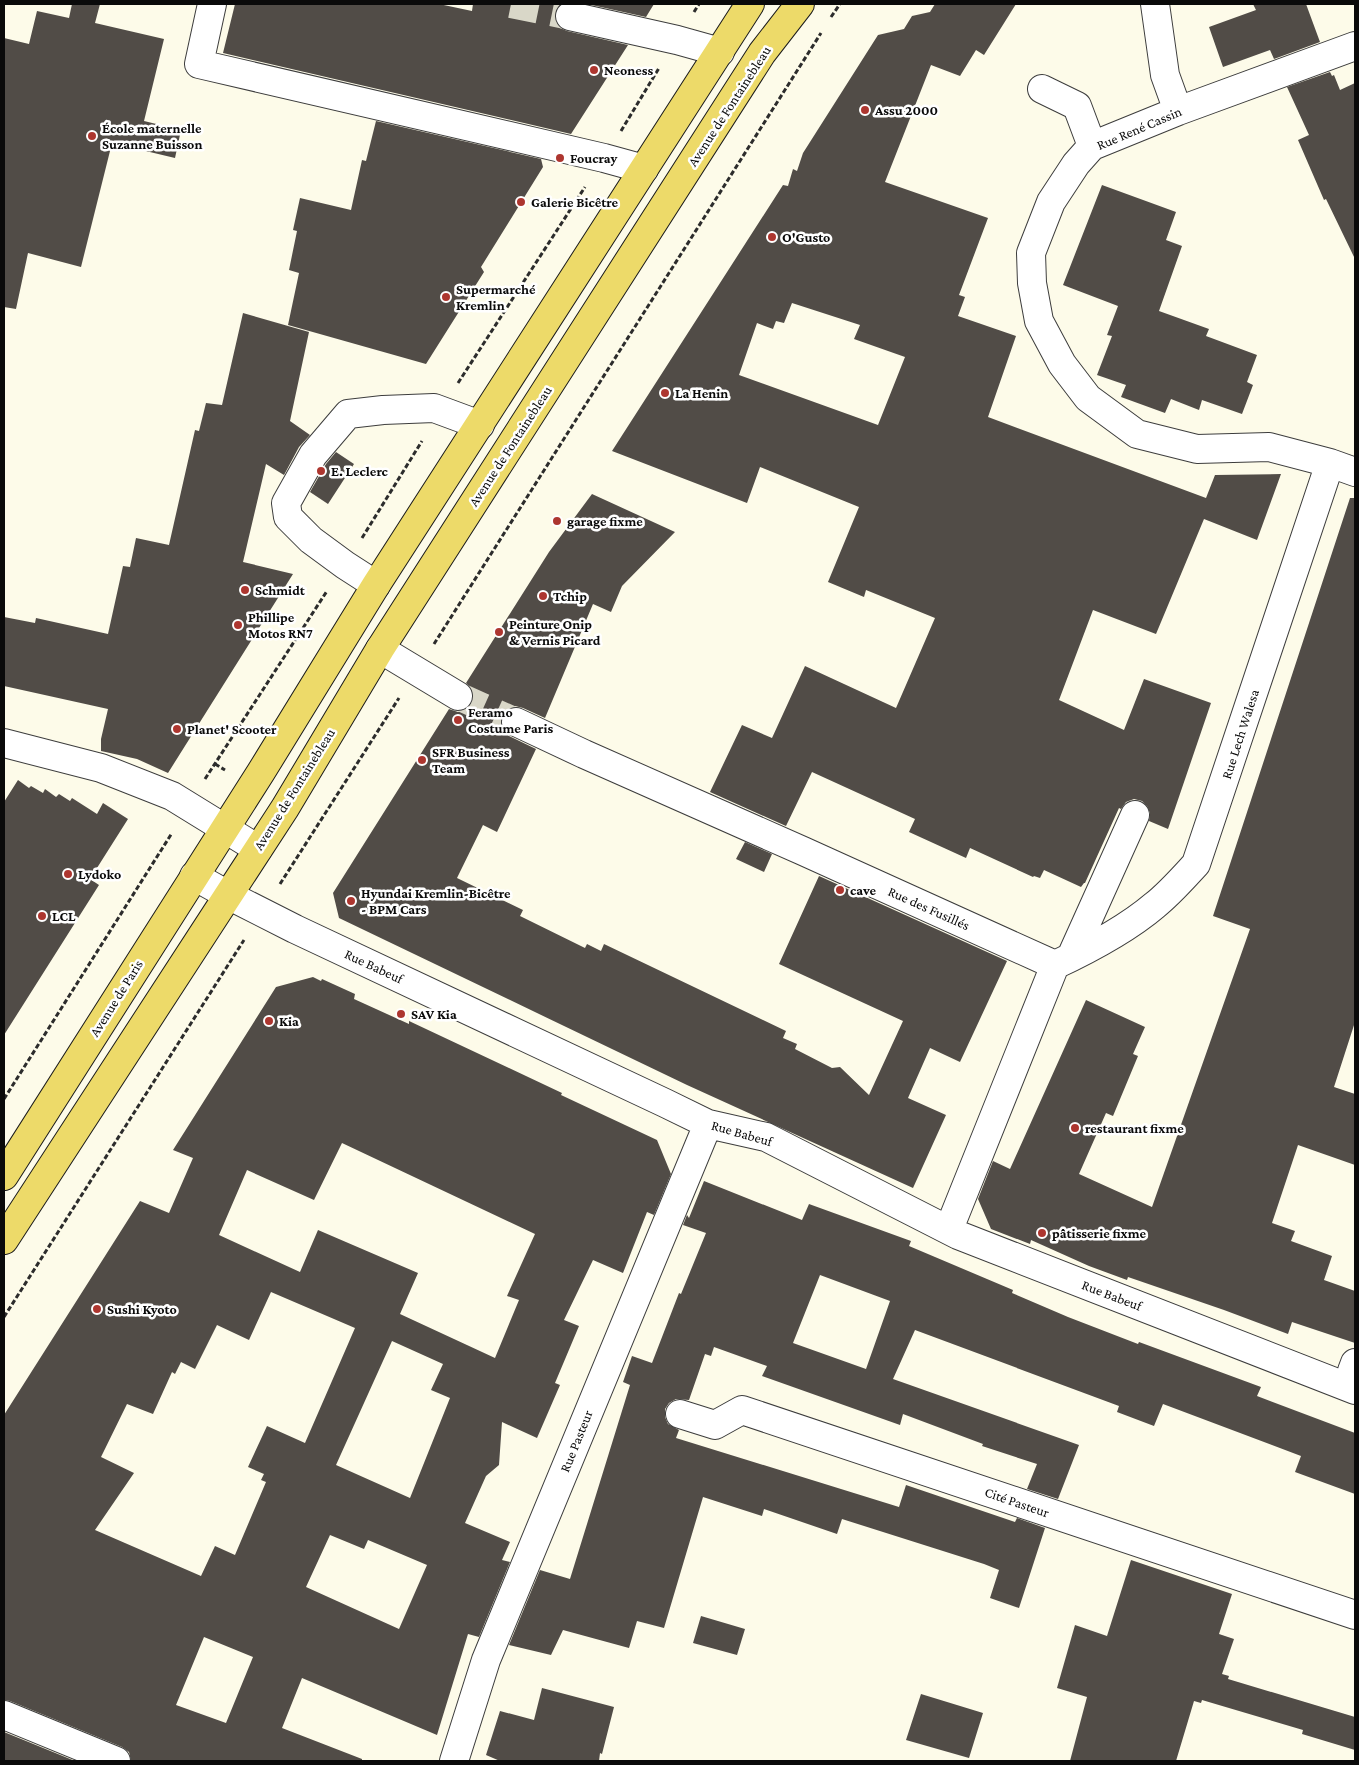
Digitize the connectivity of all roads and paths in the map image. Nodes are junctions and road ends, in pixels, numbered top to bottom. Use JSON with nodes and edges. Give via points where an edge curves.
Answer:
{"nodes":[{"id":1,"x":212,"y":4,"type":"edge"},
{"id":2,"x":750,"y":4,"type":"edge"},
{"id":3,"x":800,"y":4,"type":"edge"},
{"id":4,"x":1155,"y":4,"type":"edge"},
{"id":5,"x":570,"y":16,"type":"tunnel mouth"},
{"id":6,"x":1355,"y":46,"type":"edge"},
{"id":7,"x":720,"y":52,"type":"junction"},
{"id":8,"x":1042,"y":89,"type":"dead end"},
{"id":9,"x":1178,"y":111,"type":"junction"},
{"id":10,"x":1092,"y":146,"type":"junction"},
{"id":11,"x":644,"y":169,"type":"junction"},
{"id":12,"x":480,"y":425,"type":"junction"},
{"id":13,"x":1330,"y":463,"type":"junction"},
{"id":14,"x":1355,"y":472,"type":"edge"},
{"id":15,"x":376,"y":585,"type":"junction"},
{"id":16,"x":380,"y":649,"type":"junction"},
{"id":17,"x":458,"y":696,"type":"tunnel mouth"},
{"id":18,"x":516,"y":722,"type":"tunnel mouth"},
{"id":19,"x":4,"y":743,"type":"edge"},
{"id":20,"x":1135,"y":815,"type":"dead end"},
{"id":21,"x":227,"y":825,"type":"junction"},
{"id":22,"x":258,"y":849,"type":"junction"},
{"id":23,"x":194,"y":876,"type":"junction"},
{"id":24,"x":228,"y":895,"type":"junction"},
{"id":25,"x":1063,"y":961,"type":"junction"},
{"id":26,"x":708,"y":1124,"type":"junction"},
{"id":27,"x":4,"y":1176,"type":"edge"},
{"id":28,"x":949,"y":1230,"type":"junction"},
{"id":29,"x":4,"y":1240,"type":"edge"},
{"id":30,"x":1354,"y":1375,"type":"edge"},
{"id":31,"x":680,"y":1414,"type":"dead end"},
{"id":32,"x":1355,"y":1616,"type":"edge"},
{"id":33,"x":4,"y":1715,"type":"edge"},
{"id":34,"x":116,"y":1761,"type":"edge"},
{"id":35,"x":454,"y":1761,"type":"edge"}],
"edges":[{"from":1,"to":11,"type":"street","via":[[199,64]]},
{"from":2,"to":7,"type":"main road"},
{"from":3,"to":16,"type":"main road","name":"Avenue de Fontainebleau","via":[[762,53]]},
{"from":4,"to":9,"type":"street","via":[[1165,75]]},
{"from":5,"to":7,"type":"street"},
{"from":6,"to":9,"type":"street","name":"Rue René Cassin"},
{"from":7,"to":11,"type":"main road"},
{"from":8,"to":10,"type":"street","via":[[1077,106]]},
{"from":9,"to":10,"type":"street","name":"Rue René Cassin"},
{"from":10,"to":13,"type":"street","name":"Rue René Cassin","via":[[1051,202],[1031,253],[1032,283],[1039,321],[1062,364],[1088,398],[1137,434],[1196,449],[1269,447]]},
{"from":11,"to":12,"type":"main road"},
{"from":12,"to":15,"type":"main road"},
{"from":12,"to":15,"type":"street","via":[[434,408],[348,414],[313,455],[286,503],[288,516],[311,540]]},
{"from":13,"to":14,"type":"street"},
{"from":13,"to":25,"type":"street","name":"Rue Lech Walesa","via":[[1196,864],[1155,906]]},
{"from":15,"to":21,"type":"main road"},
{"from":16,"to":17,"type":"street"},
{"from":16,"to":22,"type":"main road","name":"Avenue de Fontainebleau"},
{"from":18,"to":25,"type":"street","name":"Rue des Fusillés","via":[[812,855]]},
{"from":19,"to":21,"type":"street","via":[[101,768],[172,796]]},
{"from":20,"to":25,"type":"street"},
{"from":21,"to":22,"type":"street"},
{"from":21,"to":23,"type":"main road","name":"Avenue de Paris"},
{"from":22,"to":24,"type":"main road","name":"Avenue de Fontainebleau"},
{"from":23,"to":24,"type":"street","name":"Rue Babeuf"},
{"from":23,"to":27,"type":"main road","name":"Avenue de Paris"},
{"from":24,"to":26,"type":"street","name":"Rue Babeuf"},
{"from":24,"to":29,"type":"main road"},
{"from":25,"to":28,"type":"street"},
{"from":26,"to":28,"type":"street","name":"Rue Babeuf","via":[[766,1137]]},
{"from":26,"to":35,"type":"street","name":"Rue Pasteur","via":[[486,1660]]},
{"from":28,"to":30,"type":"street","name":"Rue Babeuf"},
{"from":31,"to":32,"type":"street","name":"Cité Pasteur","via":[[715,1425],[742,1410]]},
{"from":33,"to":34,"type":"street"}]}
